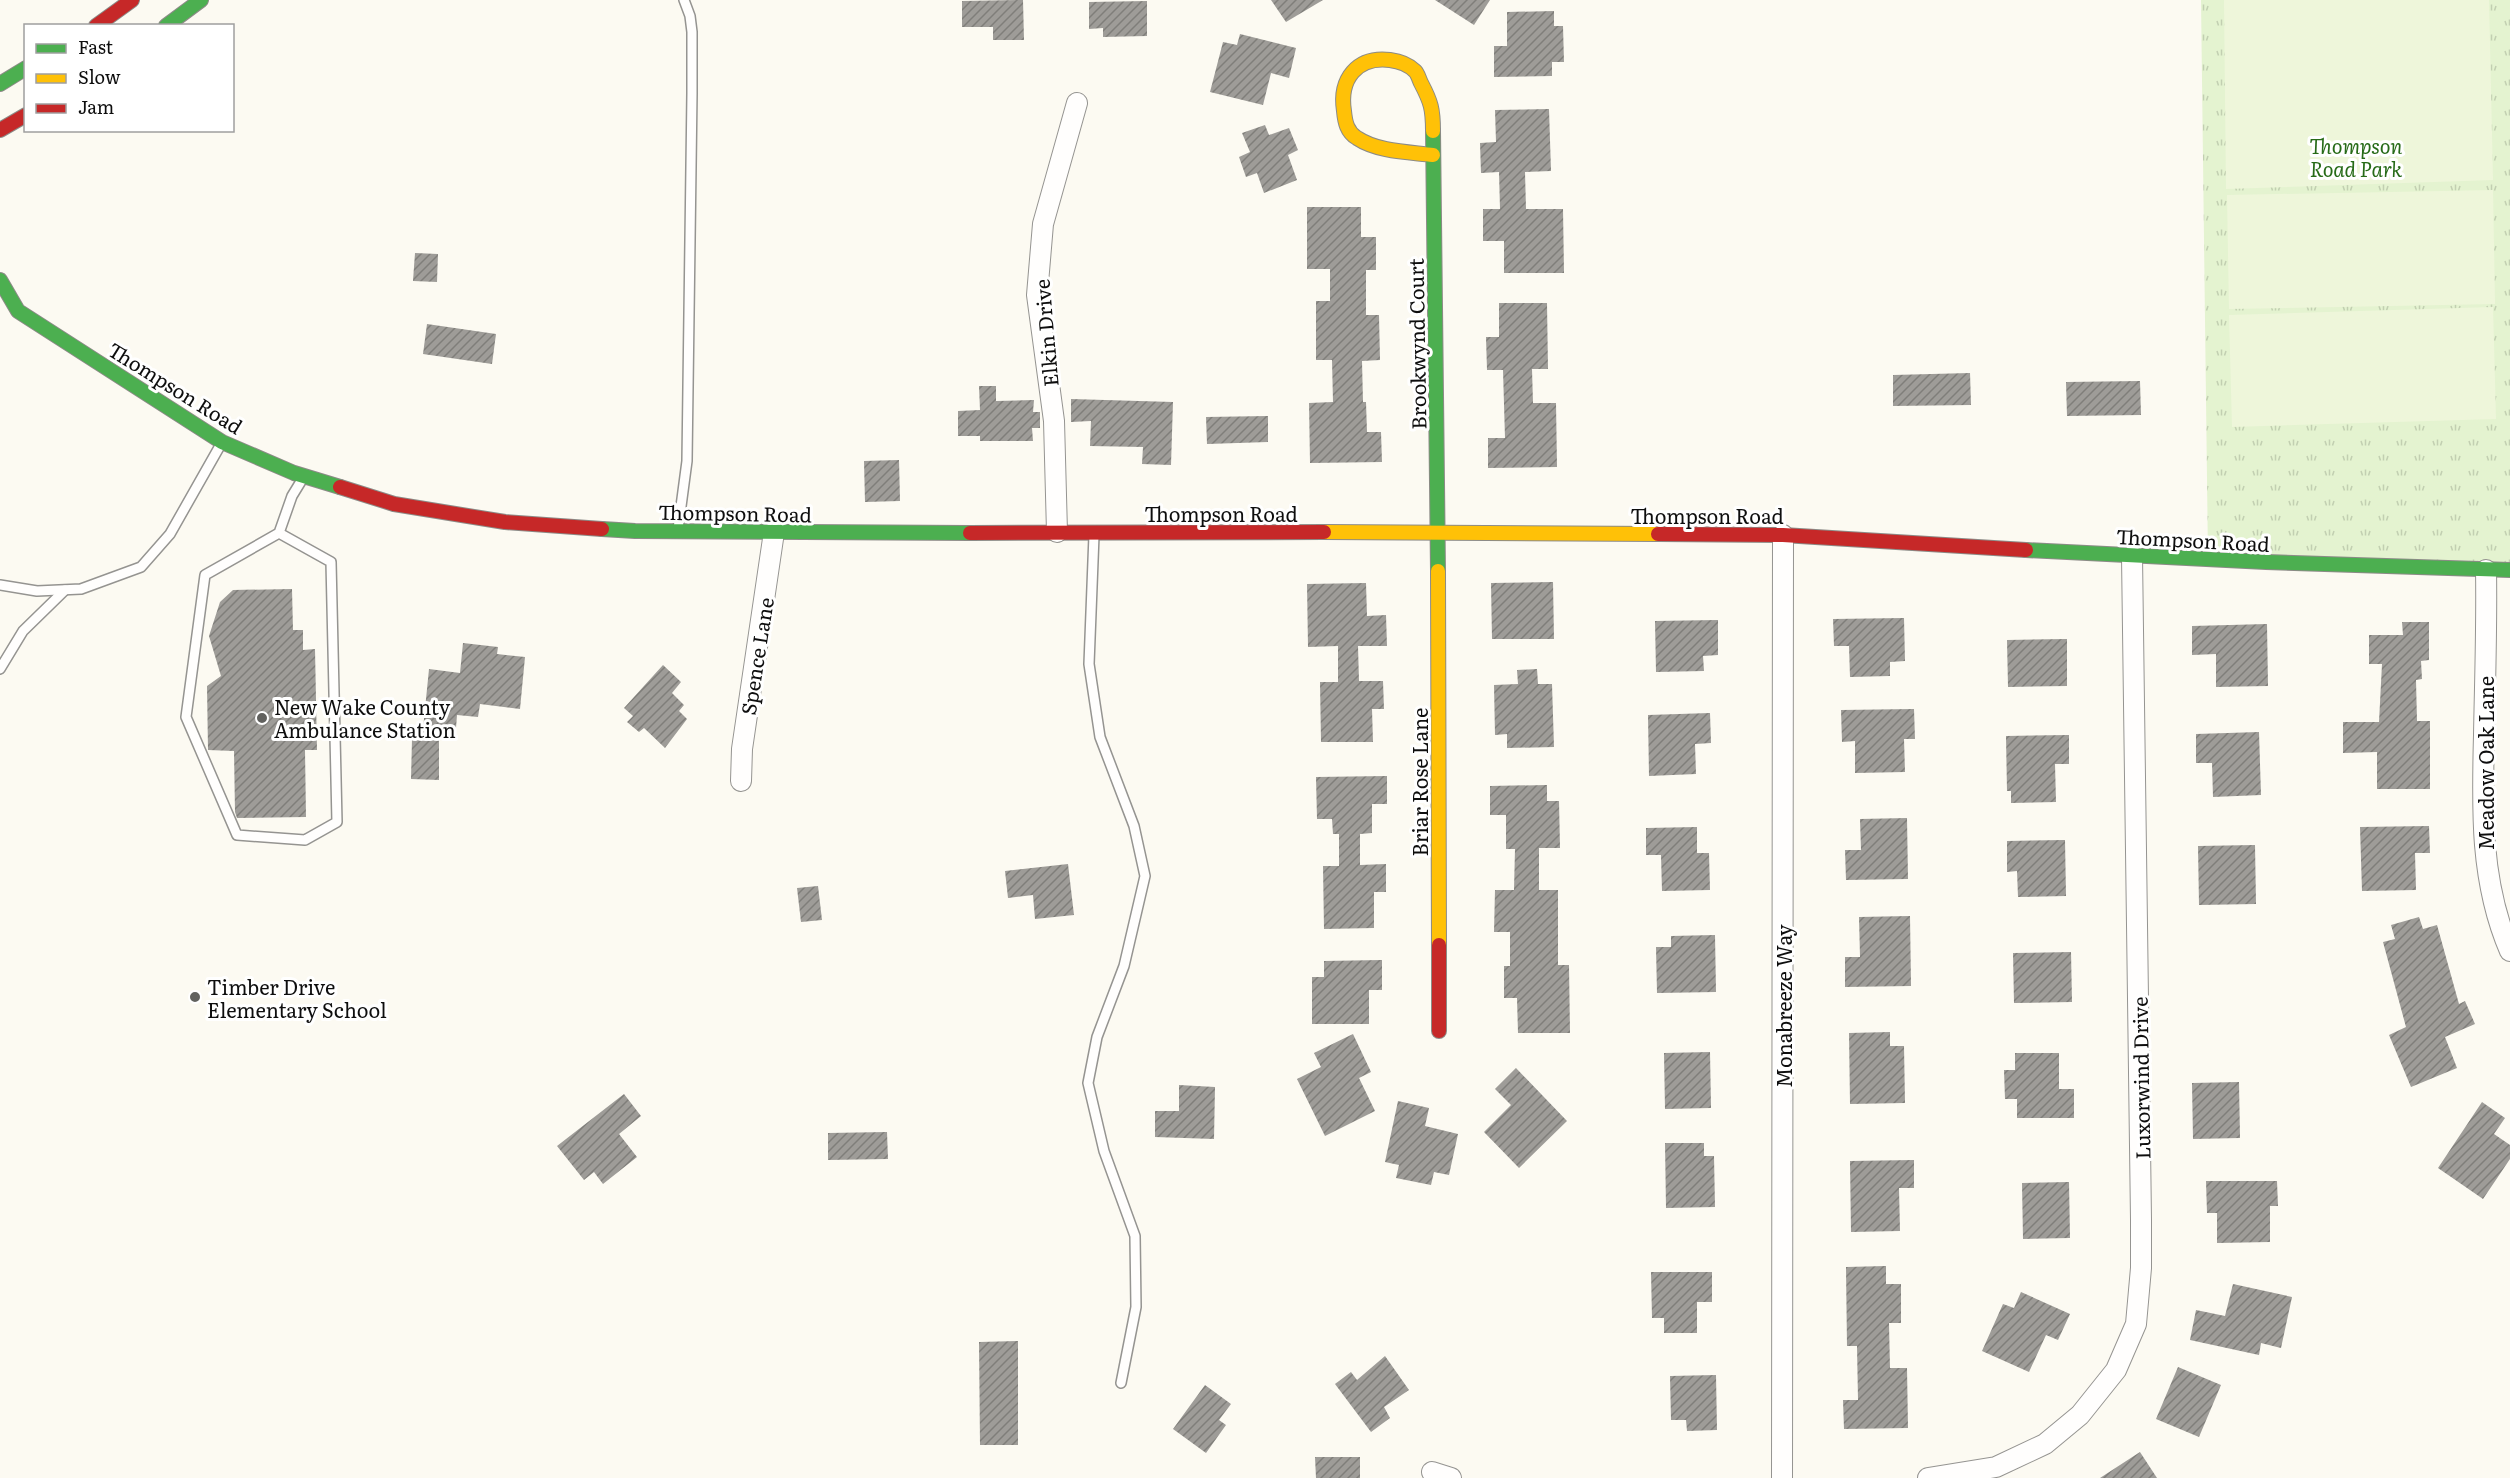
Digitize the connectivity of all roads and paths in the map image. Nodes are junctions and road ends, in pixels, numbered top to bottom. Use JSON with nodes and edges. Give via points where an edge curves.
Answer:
{"nodes":[{"id":1,"x":132,"y":0,"type":"edge"},
{"id":2,"x":201,"y":0,"type":"edge"},
{"id":3,"x":684,"y":0,"type":"edge"},
{"id":4,"x":99,"y":24,"type":"edge"},
{"id":5,"x":169,"y":24,"type":"edge"},
{"id":6,"x":24,"y":69,"type":"edge"},
{"id":7,"x":0,"y":84,"type":"edge"},
{"id":8,"x":1077,"y":103,"type":"dead end"},
{"id":9,"x":24,"y":116,"type":"edge"},
{"id":10,"x":0,"y":130,"type":"edge"},
{"id":11,"x":1434,"y":155,"type":"junction"},
{"id":12,"x":0,"y":280,"type":"edge"},
{"id":13,"x":222,"y":442,"type":"junction"},
{"id":14,"x":304,"y":476,"type":"junction"},
{"id":15,"x":678,"y":531,"type":"junction"},
{"id":16,"x":774,"y":532,"type":"junction"},
{"id":17,"x":1057,"y":532,"type":"junction"},
{"id":18,"x":1094,"y":532,"type":"junction"},
{"id":19,"x":1438,"y":532,"type":"junction"},
{"id":20,"x":279,"y":533,"type":"junction"},
{"id":21,"x":1783,"y":535,"type":"junction"},
{"id":22,"x":2133,"y":556,"type":"junction"},
{"id":23,"x":2486,"y":570,"type":"junction"},
{"id":24,"x":2510,"y":570,"type":"edge"},
{"id":25,"x":0,"y":585,"type":"edge"},
{"id":26,"x":65,"y":590,"type":"junction"},
{"id":27,"x":0,"y":669,"type":"edge"},
{"id":28,"x":741,"y":781,"type":"dead end"},
{"id":29,"x":2510,"y":951,"type":"edge"},
{"id":30,"x":1439,"y":1031,"type":"dead end"},
{"id":31,"x":1121,"y":1383,"type":"dead end"},
{"id":32,"x":1432,"y":1472,"type":"dead end"},
{"id":33,"x":1451,"y":1478,"type":"edge"},
{"id":34,"x":1782,"y":1478,"type":"edge"},
{"id":35,"x":1928,"y":1478,"type":"edge"}],
"edges":[{"from":1,"to":4,"type":"street"},
{"from":2,"to":5,"type":"street"},
{"from":3,"to":15,"type":"lane","via":[[692,32],[692,83],[687,461]]},
{"from":6,"to":7,"type":"street"},
{"from":8,"to":17,"type":"street","name":"Elkin Drive","via":[[1043,224],[1037,295],[1054,421]]},
{"from":9,"to":10,"type":"street"},
{"from":11,"to":11,"type":"street","name":"Brookwynd Court","via":[[1433,105],[1415,71],[1399,61],[1381,58],[1364,62],[1351,73],[1343,88],[1343,106],[1346,126],[1356,138],[1376,147]]},
{"from":11,"to":19,"type":"street","name":"Brookwynd Court"},
{"from":12,"to":13,"type":"street","name":"Thompson Road","via":[[18,311]]},
{"from":13,"to":14,"type":"street","name":"Thompson Road"},
{"from":13,"to":26,"type":"lane","via":[[170,534],[141,567],[81,589]]},
{"from":14,"to":15,"type":"street","name":"Thompson Road","via":[[394,504],[464,516],[506,522]]},
{"from":14,"to":20,"type":"lane"},
{"from":15,"to":16,"type":"street","name":"Thompson Road"},
{"from":16,"to":17,"type":"street","name":"Thompson Road"},
{"from":16,"to":28,"type":"street","name":"Spence Lane","via":[[742,749]]},
{"from":17,"to":18,"type":"street","name":"Thompson Road"},
{"from":18,"to":19,"type":"street","name":"Thompson Road"},
{"from":18,"to":31,"type":"lane","via":[[1089,664],[1100,736],[1134,826],[1145,876],[1124,966],[1097,1037],[1088,1083],[1104,1151],[1135,1236],[1136,1307]]},
{"from":19,"to":21,"type":"street","name":"Thompson Road"},
{"from":19,"to":30,"type":"street","name":"Briar Rose Lane"},
{"from":20,"to":20,"type":"lane","via":[[331,562],[337,822],[304,840],[237,835],[186,717],[205,575]]},
{"from":21,"to":22,"type":"street","name":"Thompson Road"},
{"from":21,"to":34,"type":"street","name":"Monabreeze Way"},
{"from":22,"to":23,"type":"street","name":"Thompson Road"},
{"from":22,"to":35,"type":"street","name":"Luxorwind Drive","via":[[2141,1220],[2136,1324],[2116,1370],[2080,1416],[2045,1444],[1996,1467]]},
{"from":23,"to":24,"type":"street","name":"Thompson Road"},
{"from":23,"to":29,"type":"street","name":"Meadow Oak Lane","via":[[2482,812],[2486,867],[2498,923]]},
{"from":25,"to":26,"type":"lane","via":[[38,591]]},
{"from":26,"to":27,"type":"lane","via":[[23,631]]},
{"from":32,"to":33,"type":"street"}]}
